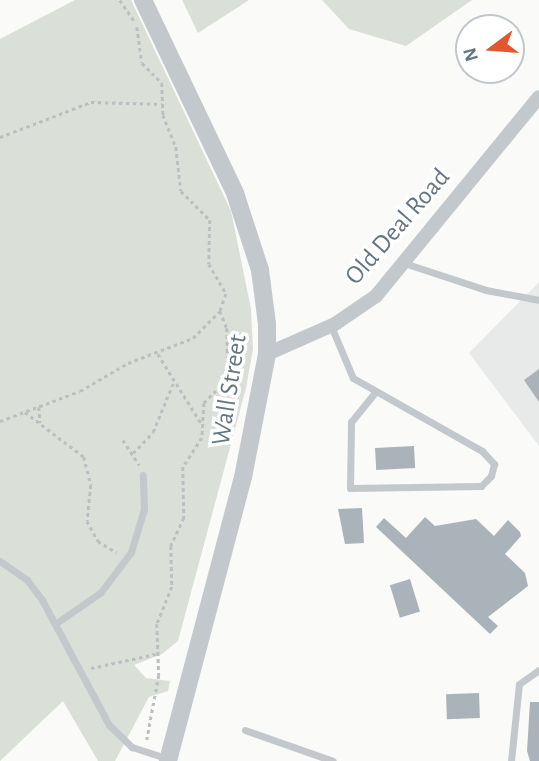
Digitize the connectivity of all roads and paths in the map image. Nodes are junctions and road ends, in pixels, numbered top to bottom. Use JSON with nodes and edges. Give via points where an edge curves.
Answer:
{"nodes":[{"id":1,"x":120,"y":0,"type":"edge"},
{"id":2,"x":143,"y":0,"type":"edge"},
{"id":3,"x":539,"y":97,"type":"edge"},
{"id":4,"x":162,"y":104,"type":"junction"},
{"id":5,"x":0,"y":137,"type":"edge"},
{"id":6,"x":403,"y":263,"type":"junction"},
{"id":7,"x":539,"y":300,"type":"edge"},
{"id":8,"x":220,"y":311,"type":"junction"},
{"id":9,"x":331,"y":326,"type":"junction"},
{"id":10,"x":158,"y":354,"type":"junction"},
{"id":11,"x":267,"y":354,"type":"junction"},
{"id":12,"x":174,"y":381,"type":"junction"},
{"id":13,"x":375,"y":392,"type":"junction"},
{"id":14,"x":39,"y":407,"type":"junction"},
{"id":15,"x":25,"y":412,"type":"junction"},
{"id":16,"x":0,"y":421,"type":"edge"},
{"id":17,"x":40,"y":423,"type":"junction"},
{"id":18,"x":201,"y":423,"type":"junction"},
{"id":19,"x":123,"y":440,"type":"dead end"},
{"id":20,"x":133,"y":453,"type":"junction"},
{"id":21,"x":143,"y":475,"type":"joint"},
{"id":22,"x":127,"y":559,"type":"junction"},
{"id":23,"x":0,"y":561,"type":"edge"},
{"id":24,"x":55,"y":624,"type":"junction"},
{"id":25,"x":156,"y":654,"type":"junction"},
{"id":26,"x":539,"y":670,"type":"edge"},
{"id":27,"x":78,"y":673,"type":"junction"},
{"id":28,"x":245,"y":730,"type":"dead end"},
{"id":29,"x":146,"y":743,"type":"dead end"},
{"id":30,"x":170,"y":760,"type":"edge"},
{"id":31,"x":333,"y":761,"type":"edge"},
{"id":32,"x":511,"y":761,"type":"edge"}],
"edges":[{"from":1,"to":4,"type":"path","via":[[138,29],[142,63],[162,83]]},
{"from":2,"to":11,"type":"street","name":"Wall Street","via":[[244,218],[262,282]]},
{"from":3,"to":6,"type":"street","name":"Old Deal Road"},
{"from":4,"to":5,"type":"path","via":[[91,102]]},
{"from":4,"to":8,"type":"path","via":[[176,147],[181,191],[210,220],[209,264],[226,294]]},
{"from":6,"to":7,"type":"lane","via":[[486,290]]},
{"from":6,"to":9,"type":"street","name":"Old Deal Road","via":[[376,296]]},
{"from":8,"to":10,"type":"path","via":[[204,332]]},
{"from":8,"to":18,"type":"path","via":[[227,328],[228,375],[204,403]]},
{"from":9,"to":11,"type":"street","name":"Old Deal Road"},
{"from":9,"to":13,"type":"lane","via":[[352,379]]},
{"from":10,"to":12,"type":"path"},
{"from":10,"to":14,"type":"path","via":[[147,354],[80,391]]},
{"from":11,"to":30,"type":"street","name":"Wall Street","via":[[243,477]]},
{"from":12,"to":18,"type":"path"},
{"from":12,"to":20,"type":"path","via":[[153,432]]},
{"from":13,"to":13,"type":"lane","via":[[482,451],[494,464],[491,476],[481,486],[350,488],[351,422]]},
{"from":14,"to":15,"type":"path"},
{"from":14,"to":17,"type":"path"},
{"from":15,"to":16,"type":"path"},
{"from":15,"to":17,"type":"path"},
{"from":17,"to":22,"type":"path","via":[[84,457],[91,485],[90,531]]},
{"from":18,"to":25,"type":"path","via":[[202,438],[183,467],[184,518],[171,546],[173,578],[160,609]]},
{"from":19,"to":20,"type":"path"},
{"from":20,"to":21,"type":"path"},
{"from":21,"to":22,"type":"lane","via":[[144,509]]},
{"from":22,"to":24,"type":"lane","via":[[101,592]]},
{"from":23,"to":24,"type":"lane","via":[[27,580]]},
{"from":24,"to":27,"type":"lane"},
{"from":25,"to":27,"type":"path"},
{"from":25,"to":29,"type":"path","via":[[158,683]]},
{"from":26,"to":32,"type":"lane","via":[[519,684]]},
{"from":27,"to":30,"type":"lane","via":[[120,738]]},
{"from":28,"to":31,"type":"lane"}]}
